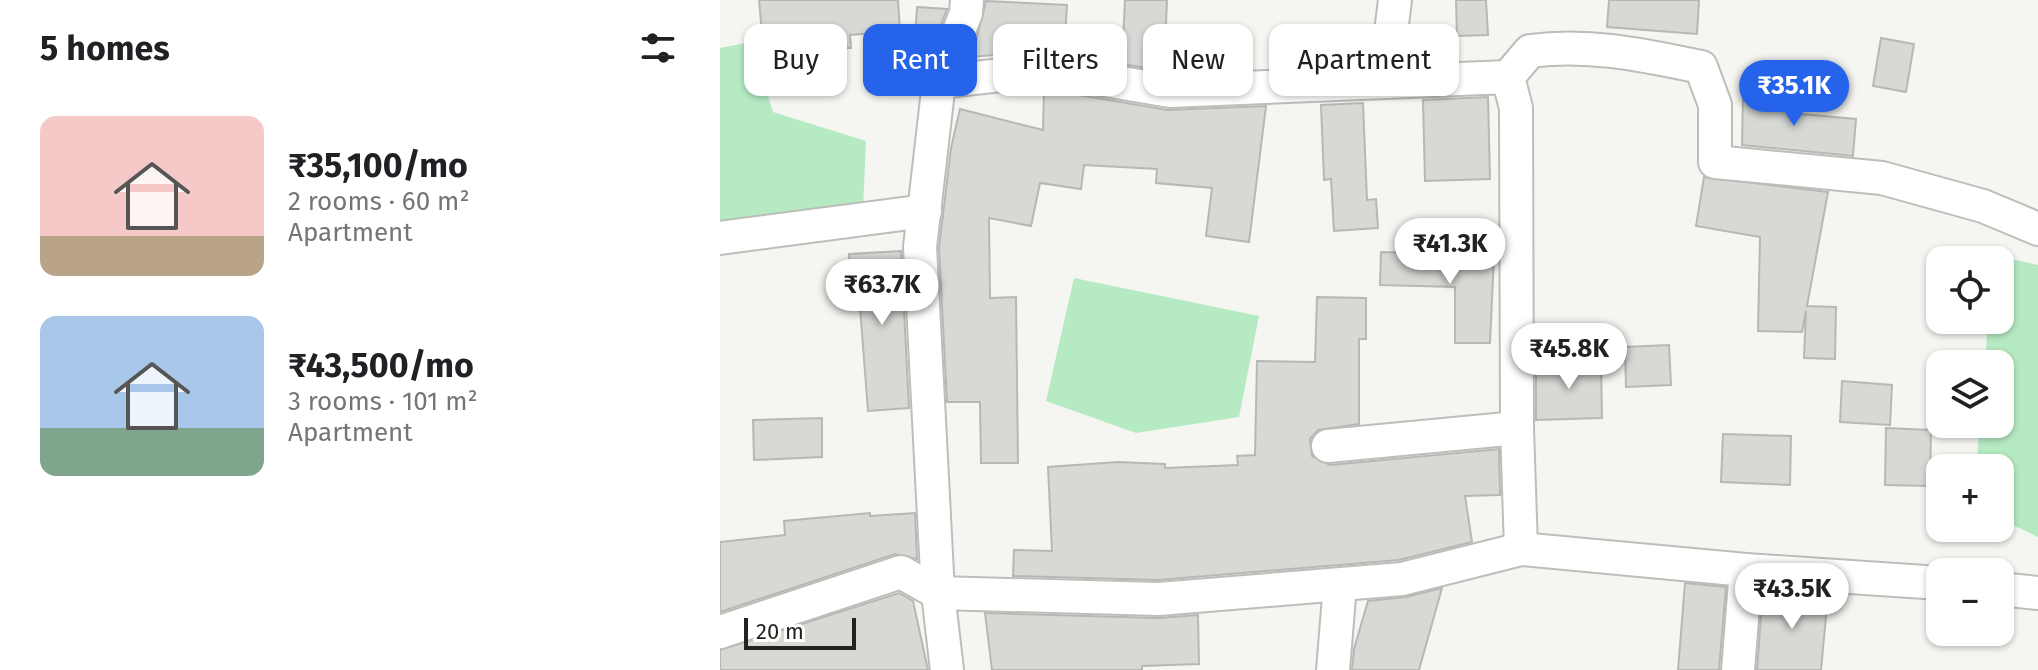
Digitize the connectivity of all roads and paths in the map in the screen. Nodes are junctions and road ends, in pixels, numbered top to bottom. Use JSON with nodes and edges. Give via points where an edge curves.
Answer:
{"nodes":[{"id":1,"x":967,"y":0,"type":"edge"},
{"id":2,"x":1395,"y":0,"type":"edge"},
{"id":3,"x":962,"y":24,"type":"edge"},
{"id":4,"x":1392,"y":24,"type":"edge"},
{"id":5,"x":1508,"y":77,"type":"junction"},
{"id":6,"x":977,"y":78,"type":"edge"},
{"id":7,"x":1459,"y":79,"type":"edge"},
{"id":8,"x":1269,"y":86,"type":"edge"},
{"id":9,"x":937,"y":96,"type":"edge"},
{"id":10,"x":925,"y":211,"type":"junction"},
{"id":11,"x":2038,"y":229,"type":"edge"},
{"id":12,"x":720,"y":238,"type":"edge"},
{"id":13,"x":1517,"y":428,"type":"junction"},
{"id":14,"x":1328,"y":446,"type":"dead end"},
{"id":15,"x":1521,"y":549,"type":"junction"},
{"id":16,"x":1746,"y":570,"type":"junction"},
{"id":17,"x":1926,"y":582,"type":"edge"},
{"id":18,"x":1340,"y":585,"type":"junction"},
{"id":19,"x":2014,"y":590,"type":"edge"},
{"id":20,"x":938,"y":593,"type":"junction"},
{"id":21,"x":2038,"y":593,"type":"edge"},
{"id":22,"x":720,"y":632,"type":"edge"},
{"id":23,"x":947,"y":670,"type":"edge"},
{"id":24,"x":1333,"y":670,"type":"edge"},
{"id":25,"x":1738,"y":670,"type":"edge"}],
"edges":[{"from":1,"to":3,"type":"street"},
{"from":2,"to":4,"type":"street"},
{"from":5,"to":7,"type":"street"},
{"from":5,"to":11,"type":"street","via":[[1530,51],[1557,47],[1623,50],[1701,67],[1715,105],[1715,162],[1882,178],[1983,206]]},
{"from":5,"to":13,"type":"street","via":[[1516,108]]},
{"from":6,"to":8,"type":"street","via":[[1045,70],[1170,91]]},
{"from":9,"to":10,"type":"street"},
{"from":10,"to":12,"type":"street"},
{"from":10,"to":20,"type":"street","via":[[920,247]]},
{"from":13,"to":14,"type":"street"},
{"from":13,"to":15,"type":"street"},
{"from":15,"to":16,"type":"street"},
{"from":15,"to":18,"type":"street","via":[[1402,579]]},
{"from":16,"to":17,"type":"street"},
{"from":16,"to":25,"type":"street"},
{"from":18,"to":20,"type":"street","via":[[1159,599]]},
{"from":18,"to":24,"type":"street"},
{"from":19,"to":21,"type":"street"},
{"from":20,"to":22,"type":"street","via":[[901,572]]},
{"from":20,"to":23,"type":"street"}]}
